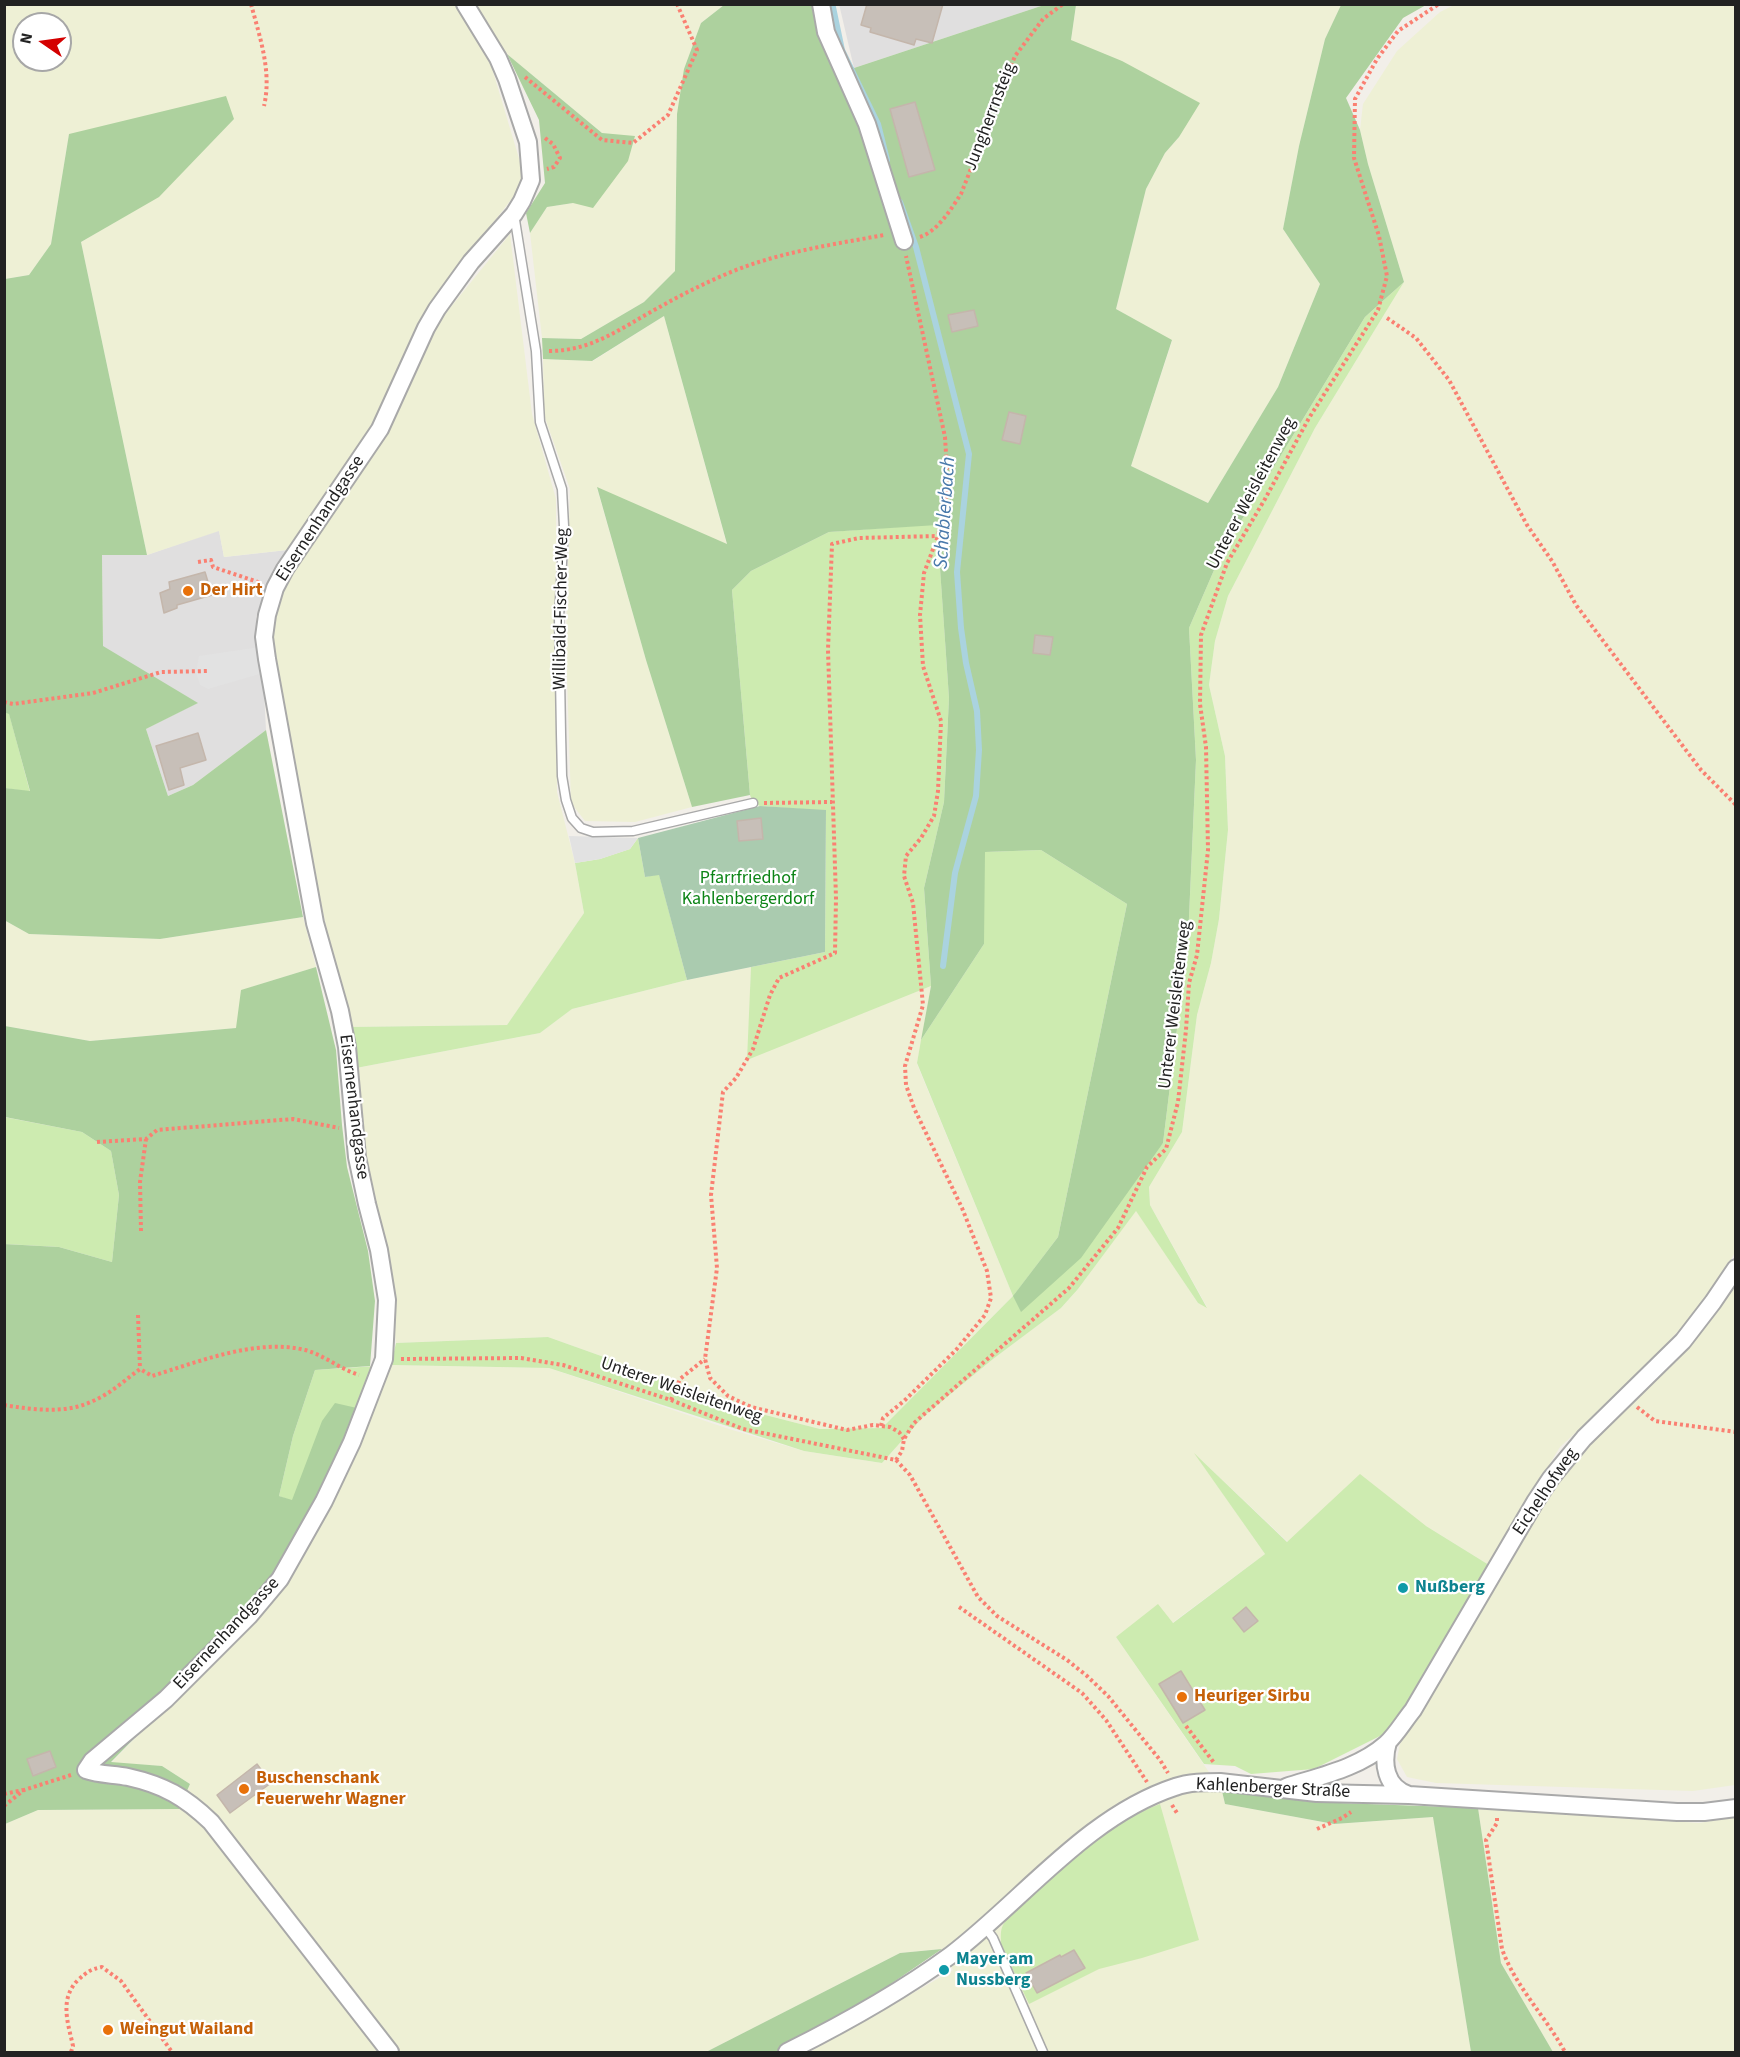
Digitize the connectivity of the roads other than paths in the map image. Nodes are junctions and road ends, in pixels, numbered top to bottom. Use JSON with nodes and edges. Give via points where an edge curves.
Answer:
{"nodes":[{"id":1,"x":465,"y":4,"type":"edge"},
{"id":2,"x":821,"y":4,"type":"edge"},
{"id":3,"x":514,"y":214,"type":"junction"},
{"id":4,"x":904,"y":241,"type":"dead end"},
{"id":5,"x":753,"y":803,"type":"road end"},
{"id":6,"x":1736,"y":1268,"type":"edge"},
{"id":7,"x":1388,"y":1742,"type":"junction"},
{"id":8,"x":1280,"y":1789,"type":"junction"},
{"id":9,"x":1408,"y":1795,"type":"junction"},
{"id":10,"x":1736,"y":1808,"type":"edge"},
{"id":11,"x":985,"y":1927,"type":"junction"},
{"id":12,"x":390,"y":2052,"type":"edge"},
{"id":13,"x":787,"y":2052,"type":"edge"},
{"id":14,"x":1043,"y":2052,"type":"edge"}],
"edges":[{"from":1,"to":3,"type":"street","name":"Eisernenhandgasse","via":[[498,58],[528,142],[531,180]]},
{"from":2,"to":4,"type":"street","via":[[826,32],[867,124]]},
{"from":3,"to":5,"type":"lane","name":"Willibald-Fischer-Weg","via":[[536,351],[540,422],[560,482],[563,506],[559,618],[562,776],[572,818],[581,828],[593,832],[633,831]]},
{"from":3,"to":12,"type":"street","name":"Eisernenhandgasse","via":[[471,262],[437,309],[380,429],[275,588],[264,636],[315,923],[347,1047],[360,1177],[387,1300],[384,1359],[352,1442],[280,1579],[173,1692],[86,1770],[164,1787],[191,1803],[211,1822]]},
{"from":6,"to":7,"type":"street","name":"Eichelhofweg","via":[[1690,1332],[1584,1438],[1551,1478],[1427,1688]]},
{"from":7,"to":8,"type":"street","name":"Eichelhofweg","via":[[1359,1762]]},
{"from":7,"to":9,"type":"street","via":[[1386,1772],[1395,1787]]},
{"from":8,"to":9,"type":"street","name":"Kahlenberger Straße","via":[[1317,1794]]},
{"from":8,"to":11,"type":"street","name":"Kahlenberger Straße","via":[[1205,1782],[1176,1786],[1138,1803],[1098,1828]]},
{"from":9,"to":10,"type":"street","name":"Kahlenberger Straße","via":[[1677,1812]]},
{"from":11,"to":13,"type":"street","name":"Kahlenberger Straße","via":[[909,1984]]},
{"from":11,"to":14,"type":"lane"}]}
